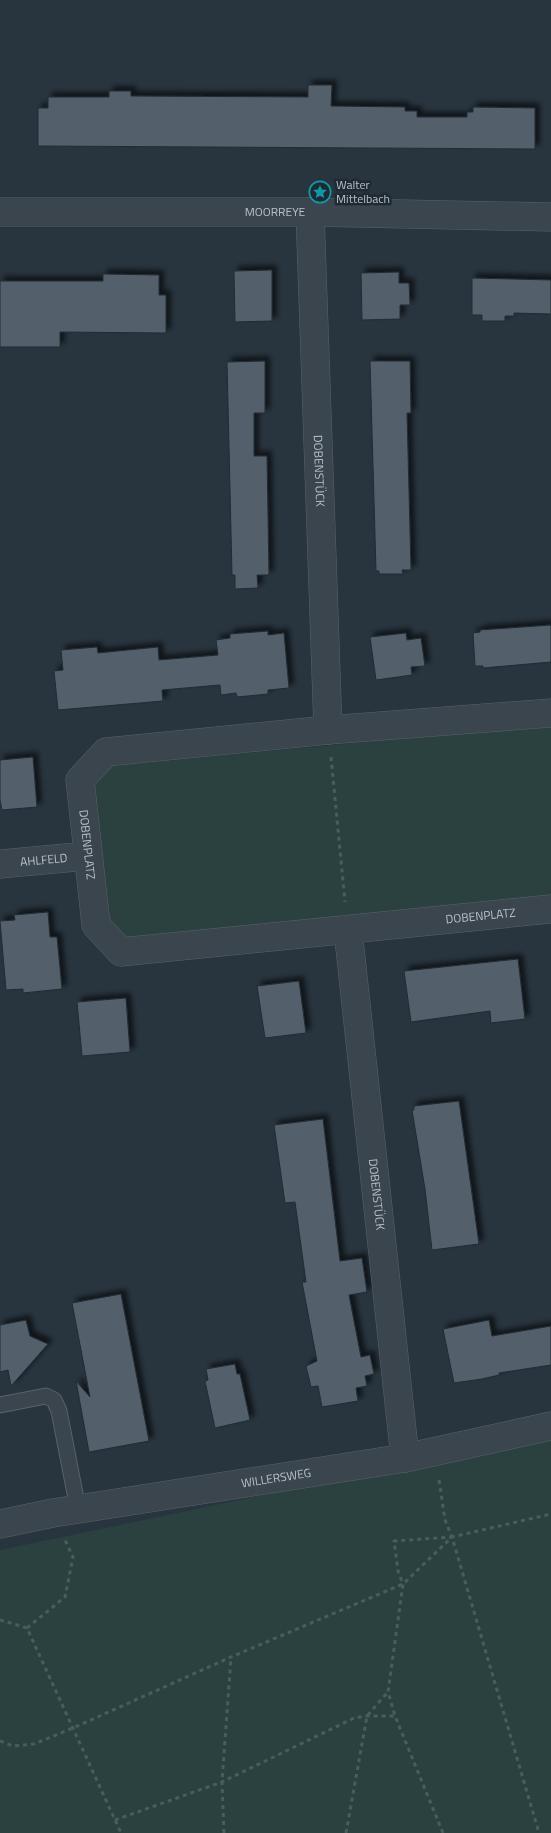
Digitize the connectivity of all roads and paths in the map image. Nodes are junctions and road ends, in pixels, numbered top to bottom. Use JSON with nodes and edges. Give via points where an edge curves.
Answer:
{"nodes":[{"id":1,"x":0,"y":212,"type":"edge"},
{"id":2,"x":310,"y":212,"type":"junction"},
{"id":3,"x":551,"y":217,"type":"edge"},
{"id":4,"x":551,"y":713,"type":"edge"},
{"id":5,"x":328,"y":730,"type":"junction"},
{"id":6,"x":87,"y":856,"type":"junction"},
{"id":7,"x":0,"y":864,"type":"edge"},
{"id":8,"x":551,"y":908,"type":"edge"},
{"id":9,"x":348,"y":930,"type":"junction"},
{"id":10,"x":0,"y":1405,"type":"edge"},
{"id":11,"x":551,"y":1426,"type":"edge"},
{"id":12,"x":405,"y":1458,"type":"junction"},
{"id":13,"x":438,"y":1479,"type":"dead end"},
{"id":14,"x":65,"y":1511,"type":"junction"},
{"id":15,"x":551,"y":1514,"type":"edge"},
{"id":16,"x":0,"y":1524,"type":"edge"},
{"id":17,"x":452,"y":1537,"type":"junction"},
{"id":18,"x":403,"y":1584,"type":"junction"},
{"id":19,"x":0,"y":1620,"type":"edge"},
{"id":20,"x":28,"y":1628,"type":"junction"},
{"id":21,"x":231,"y":1656,"type":"junction"},
{"id":22,"x":388,"y":1692,"type":"junction"},
{"id":23,"x":367,"y":1716,"type":"junction"},
{"id":24,"x":395,"y":1716,"type":"junction"},
{"id":25,"x":74,"y":1728,"type":"junction"},
{"id":26,"x":0,"y":1741,"type":"edge"},
{"id":27,"x":222,"y":1782,"type":"junction"},
{"id":28,"x":115,"y":1820,"type":"junction"},
{"id":29,"x":121,"y":1833,"type":"edge"},
{"id":30,"x":224,"y":1833,"type":"edge"},
{"id":31,"x":346,"y":1833,"type":"edge"},
{"id":32,"x":443,"y":1833,"type":"edge"},
{"id":33,"x":539,"y":1833,"type":"edge"}],
"edges":[{"from":1,"to":2,"type":"street","name":"MOORREYE"},
{"from":2,"to":3,"type":"street","name":"MOORREYE"},
{"from":2,"to":5,"type":"street","name":"DOBENSTÜCK"},
{"from":4,"to":5,"type":"street","name":"DOBENPLATZ"},
{"from":5,"to":6,"type":"street","name":"DOBENPLATZ","via":[[106,752],[80,780]]},
{"from":5,"to":9,"type":"path"},
{"from":6,"to":7,"type":"street","name":"AHLFELD"},
{"from":6,"to":9,"type":"street","name":"DOBENPLATZ","via":[[96,925],[121,952]]},
{"from":8,"to":9,"type":"street","name":"DOBENPLATZ"},
{"from":9,"to":12,"type":"street","name":"DOBENSTÜCK"},
{"from":10,"to":14,"type":"lane","via":[[46,1396],[54,1400],[59,1411]]},
{"from":11,"to":12,"type":"street","name":"WILLERSWEG"},
{"from":12,"to":14,"type":"street","name":"WILLERSWEG"},
{"from":13,"to":17,"type":"path","via":[[445,1520]]},
{"from":14,"to":16,"type":"street","name":"WILLERSWEG"},
{"from":14,"to":20,"type":"path","via":[[73,1557],[64,1597]]},
{"from":15,"to":17,"type":"path"},
{"from":17,"to":18,"type":"path"},
{"from":17,"to":18,"type":"path","via":[[394,1542]]},
{"from":17,"to":33,"type":"path"},
{"from":18,"to":21,"type":"path"},
{"from":18,"to":22,"type":"path"},
{"from":19,"to":20,"type":"path"},
{"from":20,"to":25,"type":"path"},
{"from":21,"to":25,"type":"path"},
{"from":21,"to":27,"type":"path"},
{"from":22,"to":23,"type":"path"},
{"from":22,"to":24,"type":"path"},
{"from":23,"to":24,"type":"path"},
{"from":23,"to":27,"type":"path","via":[[354,1718]]},
{"from":23,"to":31,"type":"path"},
{"from":24,"to":32,"type":"path"},
{"from":25,"to":26,"type":"path","via":[[34,1744],[13,1746]]},
{"from":25,"to":28,"type":"path"},
{"from":27,"to":28,"type":"path"},
{"from":27,"to":30,"type":"path"},
{"from":28,"to":29,"type":"path"}]}
